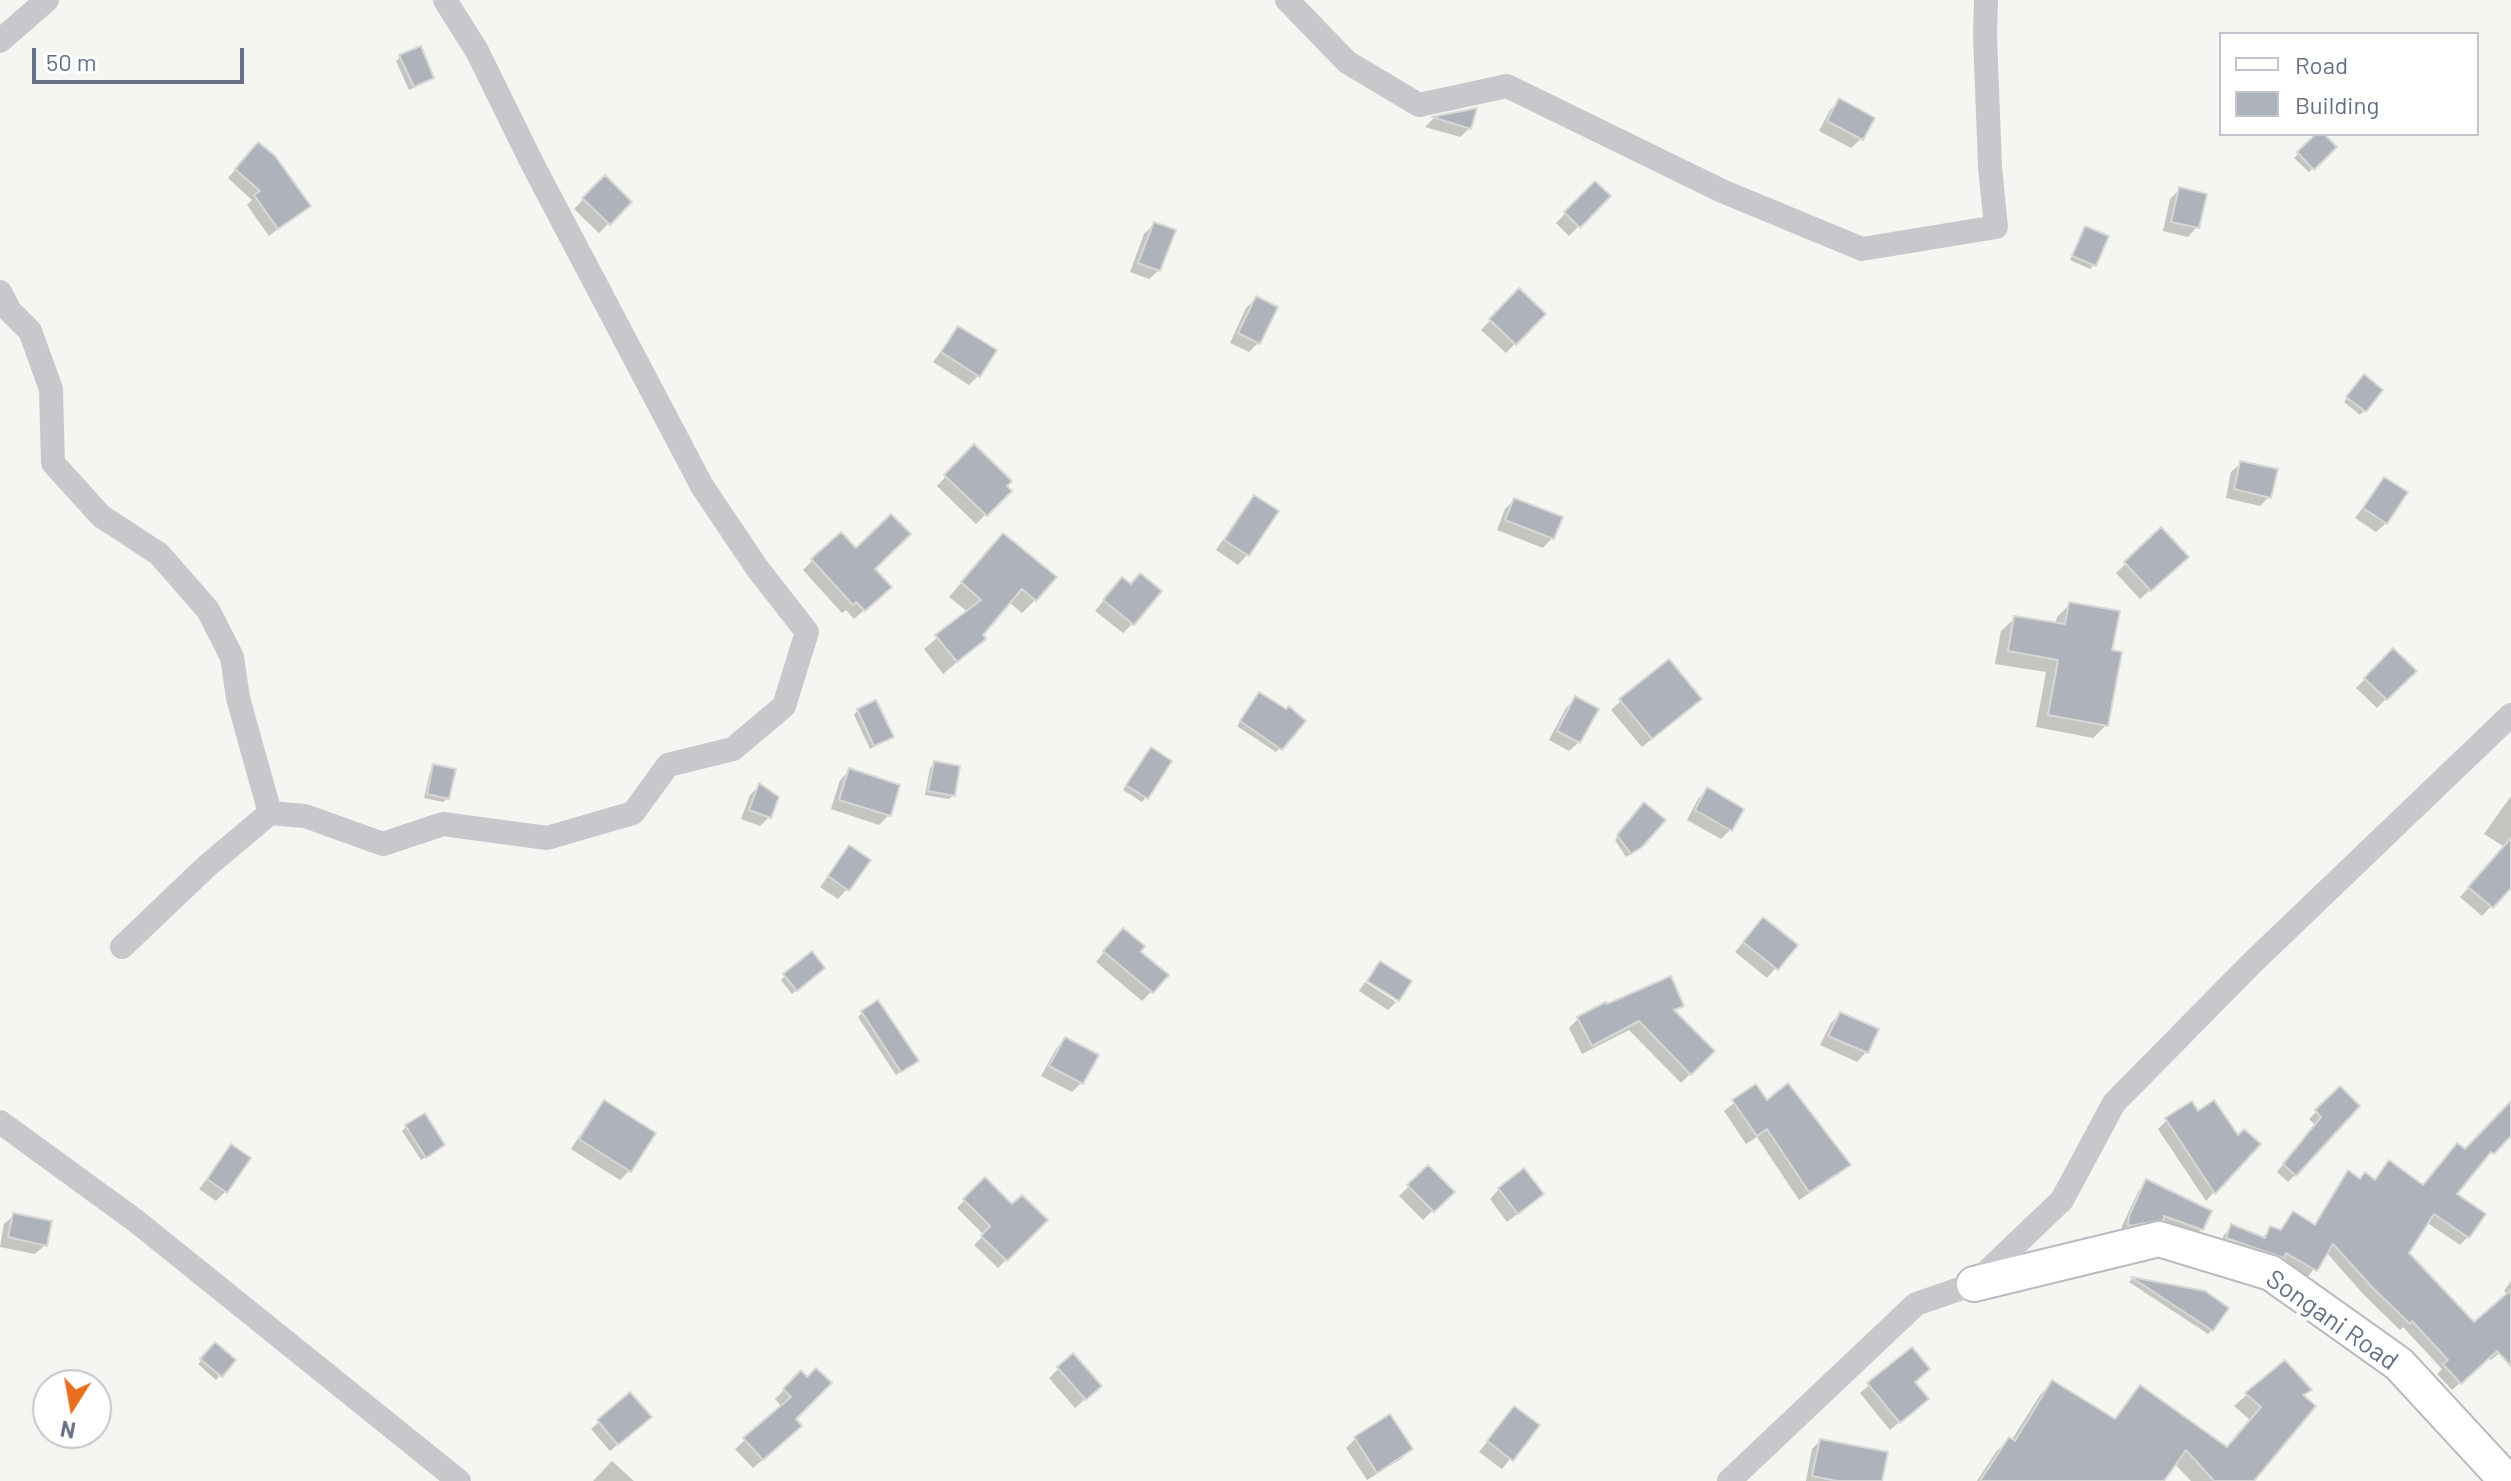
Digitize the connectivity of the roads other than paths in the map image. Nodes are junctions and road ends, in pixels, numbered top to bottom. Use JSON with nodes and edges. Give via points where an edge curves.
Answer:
{"nodes":[{"id":1,"x":47,"y":0,"type":"edge"},
{"id":2,"x":445,"y":0,"type":"edge"},
{"id":3,"x":1287,"y":0,"type":"edge"},
{"id":4,"x":1986,"y":0,"type":"edge"},
{"id":5,"x":0,"y":41,"type":"edge"},
{"id":6,"x":3,"y":309,"type":"edge"},
{"id":7,"x":2511,"y":715,"type":"edge"},
{"id":8,"x":270,"y":813,"type":"junction"},
{"id":9,"x":122,"y":947,"type":"dead end"},
{"id":10,"x":0,"y":1122,"type":"edge"},
{"id":11,"x":1974,"y":1284,"type":"junction"},
{"id":12,"x":459,"y":1481,"type":"edge"},
{"id":13,"x":1729,"y":1481,"type":"edge"},
{"id":14,"x":2507,"y":1481,"type":"edge"}],
"edges":[{"from":1,"to":5,"type":"street"},
{"from":2,"to":8,"type":"street","via":[[477,51],[702,486],[807,632],[784,706],[733,749],[668,765],[633,813],[547,838],[443,824],[383,844],[305,816]]},
{"from":3,"to":4,"type":"street","via":[[1347,62],[1419,105],[1507,86],[1722,191],[1862,249],[1996,227]]},
{"from":6,"to":8,"type":"street","via":[[30,331],[51,389],[53,463],[101,516],[159,554],[208,610],[232,657]]},
{"from":7,"to":11,"type":"street","via":[[2114,1103],[2062,1200]]},
{"from":8,"to":9,"type":"street"},
{"from":10,"to":12,"type":"street","via":[[136,1221]]},
{"from":11,"to":13,"type":"street","via":[[1916,1304]]},
{"from":11,"to":14,"type":"street","name":"Songani Road","via":[[2159,1239],[2271,1273],[2399,1364]]}]}
